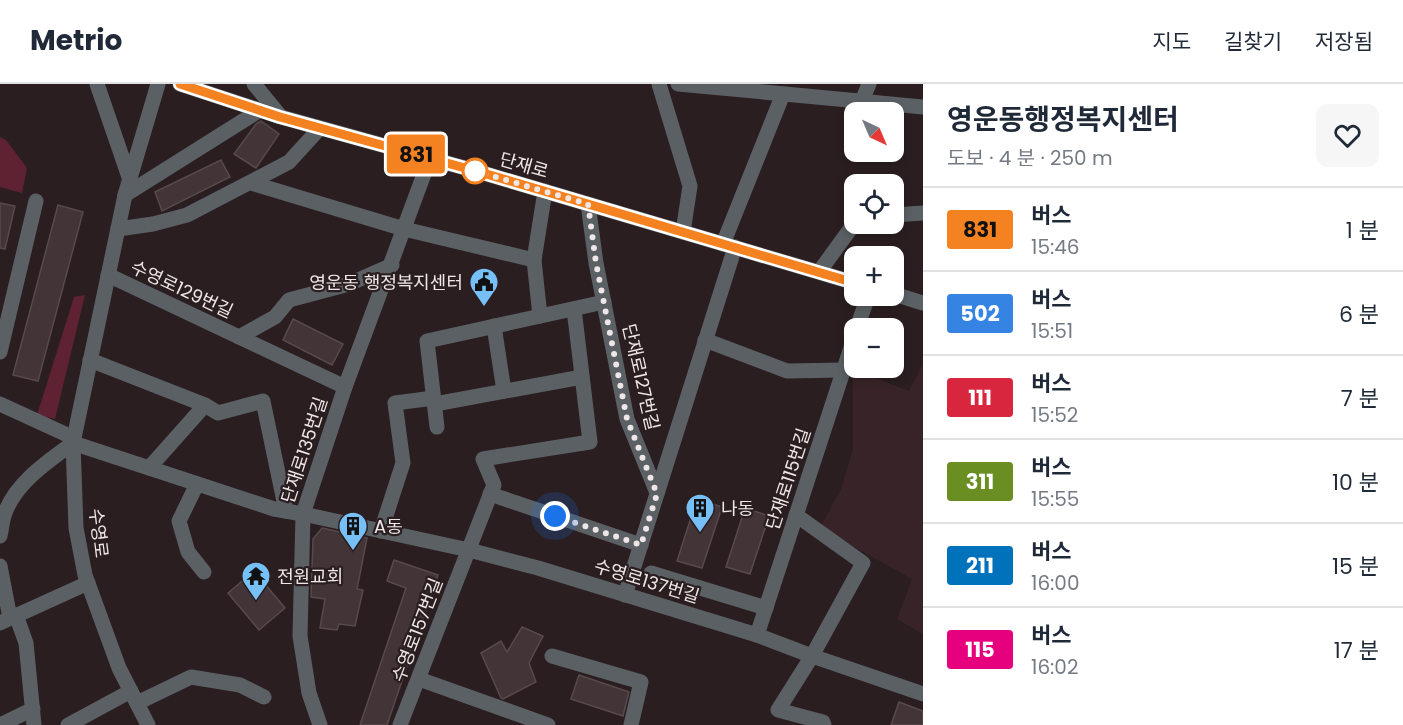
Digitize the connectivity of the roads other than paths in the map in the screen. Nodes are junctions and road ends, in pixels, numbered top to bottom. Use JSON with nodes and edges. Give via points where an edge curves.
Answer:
{"nodes":[{"id":1,"x":97,"y":84,"type":"edge"},
{"id":2,"x":158,"y":84,"type":"edge"},
{"id":3,"x":180,"y":84,"type":"edge"},
{"id":4,"x":254,"y":84,"type":"edge"},
{"id":5,"x":659,"y":84,"type":"edge"},
{"id":6,"x":680,"y":84,"type":"edge"},
{"id":7,"x":868,"y":84,"type":"edge"},
{"id":8,"x":783,"y":94,"type":"junction"},
{"id":9,"x":862,"y":101,"type":"junction"},
{"id":10,"x":923,"y":107,"type":"edge"},
{"id":11,"x":260,"y":110,"type":"junction"},
{"id":12,"x":280,"y":117,"type":"junction"},
{"id":13,"x":320,"y":128,"type":"junction"},
{"id":14,"x":430,"y":158,"type":"junction"},
{"id":15,"x":130,"y":180,"type":"junction"},
{"id":16,"x":250,"y":183,"type":"junction"},
{"id":17,"x":545,"y":191,"type":"junction"},
{"id":18,"x":125,"y":195,"type":"junction"},
{"id":19,"x":36,"y":201,"type":"dead end"},
{"id":20,"x":588,"y":204,"type":"junction"},
{"id":21,"x":923,"y":213,"type":"edge"},
{"id":22,"x":904,"y":214,"type":"edge"},
{"id":23,"x":118,"y":229,"type":"junction"},
{"id":24,"x":405,"y":229,"type":"junction"},
{"id":25,"x":683,"y":232,"type":"junction"},
{"id":26,"x":847,"y":234,"type":"edge"},
{"id":27,"x":729,"y":245,"type":"junction"},
{"id":28,"x":534,"y":260,"type":"junction"},
{"id":29,"x":392,"y":265,"type":"junction"},
{"id":30,"x":819,"y":272,"type":"junction"},
{"id":31,"x":108,"y":275,"type":"junction"},
{"id":32,"x":844,"y":280,"type":"edge"},
{"id":33,"x":904,"y":297,"type":"edge"},
{"id":34,"x":604,"y":302,"type":"junction"},
{"id":35,"x":923,"y":303,"type":"edge"},
{"id":36,"x":574,"y":309,"type":"junction"},
{"id":37,"x":540,"y":316,"type":"junction"},
{"id":38,"x":494,"y":326,"type":"junction"},
{"id":39,"x":238,"y":337,"type":"junction"},
{"id":40,"x":705,"y":340,"type":"junction"},
{"id":41,"x":0,"y":352,"type":"edge"},
{"id":42,"x":90,"y":360,"type":"junction"},
{"id":43,"x":844,"y":370,"type":"joint"},
{"id":44,"x":582,"y":377,"type":"junction"},
{"id":45,"x":345,"y":387,"type":"junction"},
{"id":46,"x":504,"y":391,"type":"junction"},
{"id":47,"x":434,"y":401,"type":"junction"},
{"id":48,"x":0,"y":404,"type":"edge"},
{"id":49,"x":205,"y":405,"type":"junction"},
{"id":50,"x":437,"y":426,"type":"dead end"},
{"id":51,"x":73,"y":440,"type":"junction"},
{"id":52,"x":149,"y":468,"type":"junction"},
{"id":53,"x":197,"y":484,"type":"junction"},
{"id":54,"x":490,"y":494,"type":"junction"},
{"id":55,"x":657,"y":494,"type":"junction"},
{"id":56,"x":286,"y":511,"type":"junction"},
{"id":57,"x":303,"y":514,"type":"junction"},
{"id":58,"x":796,"y":515,"type":"junction"},
{"id":59,"x":381,"y":531,"type":"junction"},
{"id":60,"x":0,"y":536,"type":"edge"},
{"id":61,"x":641,"y":545,"type":"junction"},
{"id":62,"x":469,"y":550,"type":"junction"},
{"id":63,"x":0,"y":566,"type":"edge"},
{"id":64,"x":204,"y":572,"type":"dead end"},
{"id":65,"x":651,"y":573,"type":"dead end"},
{"id":66,"x":88,"y":583,"type":"junction"},
{"id":67,"x":625,"y":595,"type":"junction"},
{"id":68,"x":766,"y":608,"type":"junction"},
{"id":69,"x":9,"y":619,"type":"edge"},
{"id":70,"x":758,"y":635,"type":"junction"},
{"id":71,"x":552,"y":656,"type":"dead end"},
{"id":72,"x":812,"y":656,"type":"junction"},
{"id":73,"x":419,"y":679,"type":"junction"},
{"id":74,"x":923,"y":694,"type":"edge"},
{"id":75,"x":134,"y":697,"type":"junction"},
{"id":76,"x":264,"y":698,"type":"dead end"},
{"id":77,"x":33,"y":709,"type":"junction"},
{"id":78,"x":0,"y":724,"type":"edge"},
{"id":79,"x":34,"y":725,"type":"edge"},
{"id":80,"x":68,"y":725,"type":"edge"},
{"id":81,"x":148,"y":725,"type":"edge"},
{"id":82,"x":320,"y":725,"type":"edge"},
{"id":83,"x":400,"y":725,"type":"edge"},
{"id":84,"x":548,"y":725,"type":"edge"},
{"id":85,"x":631,"y":725,"type":"edge"},
{"id":86,"x":824,"y":725,"type":"edge"}],
"edges":[{"from":1,"to":15,"type":"street"},
{"from":2,"to":15,"type":"street","name":"수영로"},
{"from":3,"to":11,"type":"street","name":"단재로"},
{"from":4,"to":12,"type":"street"},
{"from":5,"to":25,"type":"street","via":[[690,186]]},
{"from":6,"to":8,"type":"street"},
{"from":7,"to":9,"type":"street"},
{"from":8,"to":9,"type":"street"},
{"from":8,"to":27,"type":"street"},
{"from":9,"to":10,"type":"street"},
{"from":11,"to":12,"type":"street","name":"단재로"},
{"from":11,"to":18,"type":"street"},
{"from":12,"to":13,"type":"street","name":"단재로"},
{"from":13,"to":14,"type":"street","name":"단재로"},
{"from":13,"to":16,"type":"street","via":[[289,162]]},
{"from":14,"to":17,"type":"street","name":"단재로"},
{"from":14,"to":24,"type":"street","name":"단재로135번길"},
{"from":15,"to":18,"type":"street","name":"수영로"},
{"from":16,"to":23,"type":"street","via":[[187,216]]},
{"from":16,"to":24,"type":"street"},
{"from":17,"to":20,"type":"street","name":"단재로"},
{"from":17,"to":28,"type":"street"},
{"from":18,"to":23,"type":"street","name":"수영로"},
{"from":19,"to":41,"type":"street"},
{"from":20,"to":25,"type":"street","name":"단재로"},
{"from":20,"to":34,"type":"street","name":"단재로127번길"},
{"from":21,"to":22,"type":"street"},
{"from":23,"to":31,"type":"street","name":"수영로"},
{"from":24,"to":28,"type":"street"},
{"from":24,"to":29,"type":"street","name":"단재로135번길"},
{"from":25,"to":27,"type":"street","name":"단재로"},
{"from":26,"to":30,"type":"street"},
{"from":27,"to":30,"type":"street","name":"단재로"},
{"from":27,"to":40,"type":"street"},
{"from":28,"to":37,"type":"street"},
{"from":29,"to":39,"type":"street","name":"수영로129번길","via":[[349,284],[289,300],[275,317]]},
{"from":29,"to":45,"type":"street","name":"단재로135번길"},
{"from":30,"to":32,"type":"street","name":"단재로"},
{"from":31,"to":39,"type":"street","name":"수영로129번길"},
{"from":31,"to":42,"type":"street","name":"수영로"},
{"from":33,"to":35,"type":"street"},
{"from":34,"to":36,"type":"street"},
{"from":34,"to":55,"type":"street","name":"단재로127번길","via":[[627,419]]},
{"from":36,"to":37,"type":"street"},
{"from":36,"to":44,"type":"street"},
{"from":37,"to":38,"type":"street"},
{"from":38,"to":46,"type":"street"},
{"from":38,"to":47,"type":"street","via":[[427,341]]},
{"from":39,"to":45,"type":"street","name":"수영로129번길"},
{"from":40,"to":43,"type":"street","via":[[787,371]]},
{"from":40,"to":55,"type":"street"},
{"from":42,"to":49,"type":"street"},
{"from":42,"to":51,"type":"street","name":"수영로"},
{"from":43,"to":58,"type":"street","name":"단재로115번길"},
{"from":44,"to":46,"type":"street"},
{"from":44,"to":54,"type":"street","via":[[590,442],[483,459],[494,485]]},
{"from":45,"to":57,"type":"street","name":"단재로135번길"},
{"from":46,"to":47,"type":"street"},
{"from":47,"to":50,"type":"street"},
{"from":47,"to":59,"type":"street","via":[[395,403],[403,463]]},
{"from":48,"to":51,"type":"street","name":"수영로137번길"},
{"from":49,"to":52,"type":"street"},
{"from":49,"to":56,"type":"street","via":[[218,413],[263,401]]},
{"from":51,"to":52,"type":"street","name":"수영로137번길"},
{"from":51,"to":60,"type":"street","via":[[18,491],[5,512]]},
{"from":51,"to":66,"type":"street","name":"수영로","via":[[76,528]]},
{"from":52,"to":53,"type":"street","name":"수영로137번길"},
{"from":53,"to":56,"type":"street","name":"수영로137번길"},
{"from":53,"to":64,"type":"street","via":[[179,521],[188,552]]},
{"from":54,"to":61,"type":"street"},
{"from":54,"to":62,"type":"street"},
{"from":55,"to":61,"type":"street"},
{"from":56,"to":57,"type":"street","name":"수영로137번길"},
{"from":57,"to":59,"type":"street","name":"수영로137번길"},
{"from":57,"to":82,"type":"street","name":"단재로135번길","via":[[300,636],[309,693]]},
{"from":58,"to":68,"type":"street","name":"단재로115번길"},
{"from":58,"to":72,"type":"street","via":[[863,563]]},
{"from":59,"to":62,"type":"street","name":"수영로137번길"},
{"from":61,"to":67,"type":"street"},
{"from":62,"to":67,"type":"street","name":"수영로137번길"},
{"from":62,"to":73,"type":"street","name":"수영로157번길"},
{"from":63,"to":69,"type":"street"},
{"from":65,"to":68,"type":"street"},
{"from":66,"to":69,"type":"street"},
{"from":66,"to":75,"type":"street","name":"수영로","via":[[119,668]]},
{"from":67,"to":70,"type":"street","name":"수영로137번길"},
{"from":68,"to":70,"type":"street","name":"단재로115번길"},
{"from":69,"to":77,"type":"street","via":[[26,643]]},
{"from":70,"to":72,"type":"street","name":"수영로137번길"},
{"from":71,"to":85,"type":"street","via":[[641,682]]},
{"from":72,"to":74,"type":"street","name":"수영로137번길"},
{"from":72,"to":86,"type":"street","via":[[778,710]]},
{"from":73,"to":83,"type":"street","name":"수영로157번길"},
{"from":73,"to":84,"type":"street"},
{"from":75,"to":76,"type":"street","via":[[191,677],[240,685]]},
{"from":75,"to":80,"type":"street"},
{"from":75,"to":81,"type":"street","name":"수영로"},
{"from":77,"to":78,"type":"street"},
{"from":77,"to":79,"type":"street"}]}
